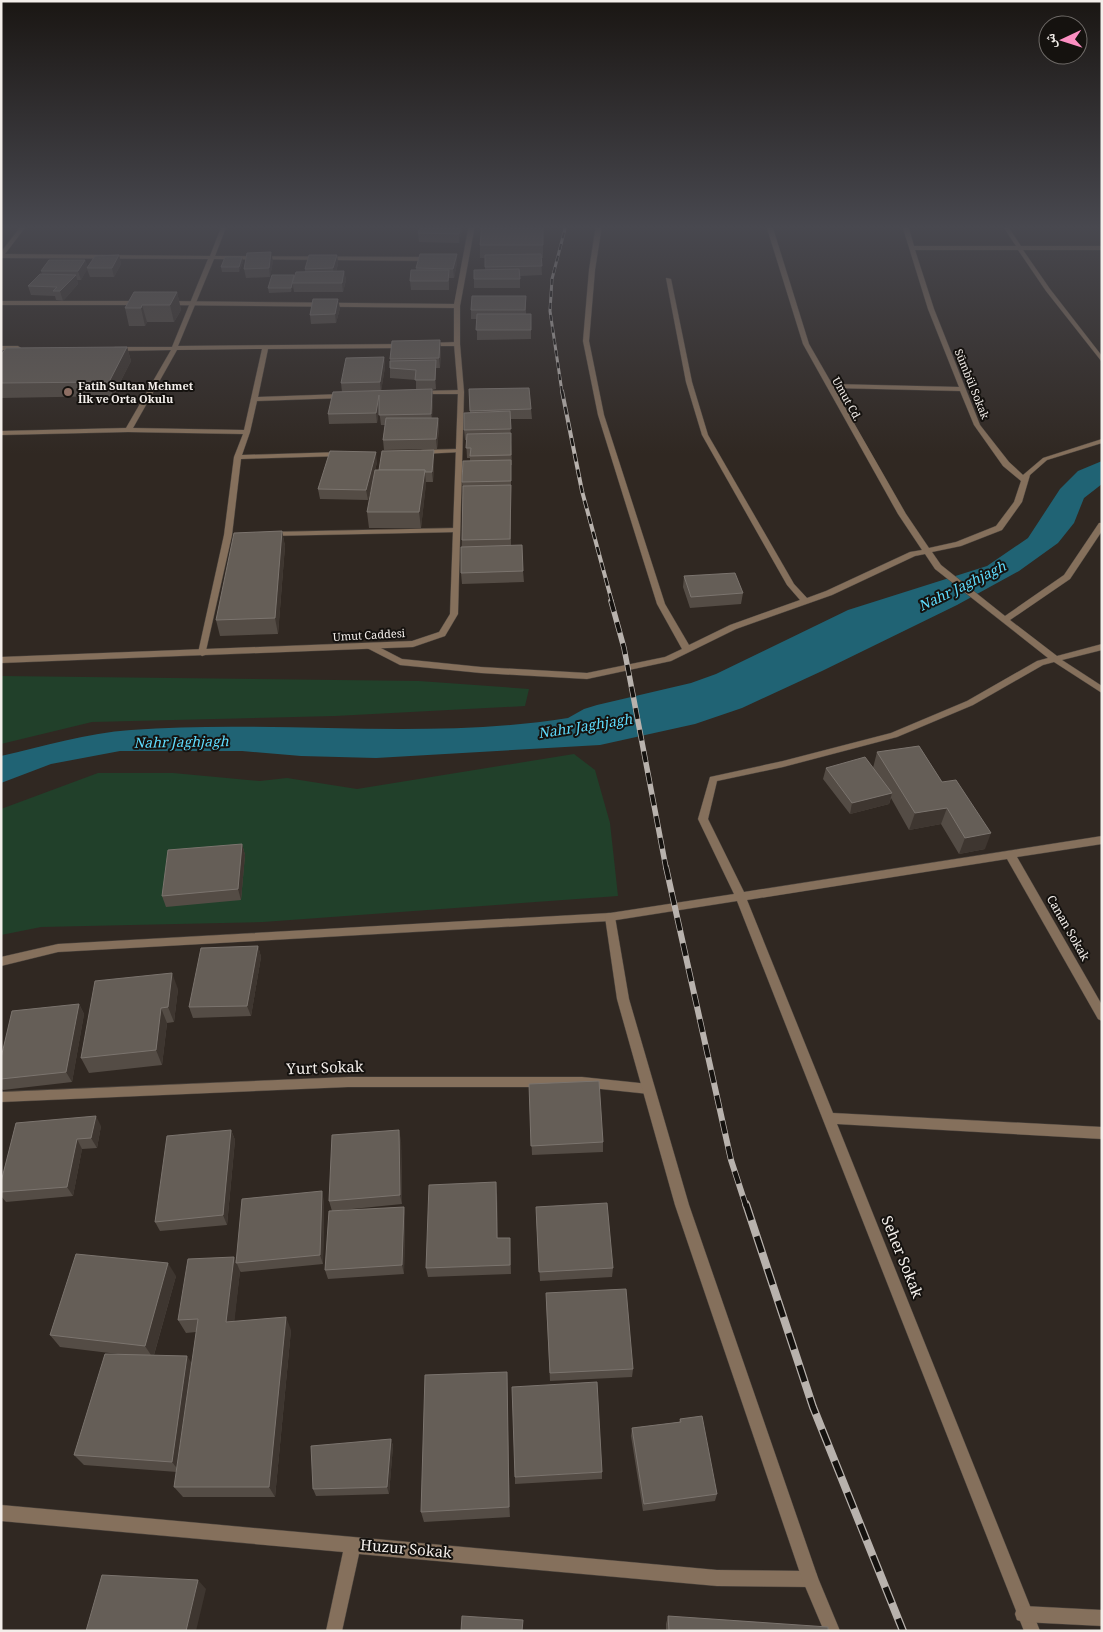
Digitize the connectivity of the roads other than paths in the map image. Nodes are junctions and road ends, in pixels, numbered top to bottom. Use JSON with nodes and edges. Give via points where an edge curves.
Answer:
{"nodes":[{"id":1,"x":196,"y":301,"type":"edge"},
{"id":2,"x":458,"y":301,"type":"edge"},
{"id":3,"x":589,"y":301,"type":"edge"},
{"id":4,"x":673,"y":301,"type":"edge"},
{"id":5,"x":793,"y":301,"type":"edge"},
{"id":6,"x":929,"y":301,"type":"edge"},
{"id":7,"x":1057,"y":301,"type":"edge"},
{"id":8,"x":1,"y":303,"type":"edge"},
{"id":9,"x":149,"y":303,"type":"edge"},
{"id":10,"x":158,"y":303,"type":"edge"},
{"id":11,"x":195,"y":304,"type":"junction"},
{"id":12,"x":457,"y":306,"type":"junction"},
{"id":13,"x":457,"y":344,"type":"junction"},
{"id":14,"x":409,"y":345,"type":"edge"},
{"id":15,"x":418,"y":345,"type":"edge"},
{"id":16,"x":1,"y":348,"type":"edge"},
{"id":17,"x":30,"y":348,"type":"edge"},
{"id":18,"x":265,"y":348,"type":"junction"},
{"id":19,"x":107,"y":349,"type":"edge"},
{"id":20,"x":174,"y":350,"type":"junction"},
{"id":21,"x":1102,"y":360,"type":"edge"},
{"id":22,"x":829,"y":386,"type":"junction"},
{"id":23,"x":963,"y":389,"type":"junction"},
{"id":24,"x":461,"y":392,"type":"junction"},
{"id":25,"x":412,"y":394,"type":"edge"},
{"id":26,"x":353,"y":396,"type":"edge"},
{"id":27,"x":254,"y":399,"type":"junction"},
{"id":28,"x":128,"y":430,"type":"junction"},
{"id":29,"x":247,"y":432,"type":"junction"},
{"id":30,"x":1,"y":433,"type":"edge"},
{"id":31,"x":1102,"y":441,"type":"edge"},
{"id":32,"x":459,"y":451,"type":"junction"},
{"id":33,"x":411,"y":452,"type":"edge"},
{"id":34,"x":353,"y":454,"type":"edge"},
{"id":35,"x":238,"y":458,"type":"junction"},
{"id":36,"x":1025,"y":480,"type":"junction"},
{"id":37,"x":1102,"y":525,"type":"edge"},
{"id":38,"x":456,"y":530,"type":"junction"},
{"id":39,"x":238,"y":534,"type":"edge"},
{"id":40,"x":258,"y":534,"type":"edge"},
{"id":41,"x":228,"y":535,"type":"junction"},
{"id":42,"x":928,"y":550,"type":"junction"},
{"id":43,"x":805,"y":601,"type":"junction"},
{"id":44,"x":1004,"y":620,"type":"junction"},
{"id":45,"x":370,"y":646,"type":"junction"},
{"id":46,"x":1102,"y":647,"type":"edge"},
{"id":47,"x":687,"y":650,"type":"junction"},
{"id":48,"x":202,"y":653,"type":"junction"},
{"id":49,"x":1055,"y":659,"type":"junction"},
{"id":50,"x":1,"y":660,"type":"edge"},
{"id":51,"x":1102,"y":690,"type":"edge"},
{"id":52,"x":1102,"y":840,"type":"edge"},
{"id":53,"x":1010,"y":854,"type":"junction"},
{"id":54,"x":740,"y":895,"type":"junction"},
{"id":55,"x":610,"y":917,"type":"junction"},
{"id":56,"x":1,"y":962,"type":"edge"},
{"id":57,"x":1102,"y":1016,"type":"edge"},
{"id":58,"x":649,"y":1089,"type":"junction"},
{"id":59,"x":1,"y":1097,"type":"edge"},
{"id":60,"x":829,"y":1118,"type":"junction"},
{"id":61,"x":1102,"y":1132,"type":"edge"},
{"id":62,"x":1,"y":1513,"type":"edge"},
{"id":63,"x":353,"y":1544,"type":"junction"},
{"id":64,"x":810,"y":1578,"type":"junction"},
{"id":65,"x":1023,"y":1614,"type":"junction"},
{"id":66,"x":1102,"y":1618,"type":"edge"},
{"id":67,"x":334,"y":1631,"type":"edge"},
{"id":68,"x":832,"y":1631,"type":"edge"},
{"id":69,"x":1032,"y":1631,"type":"edge"}],
"edges":[{"from":1,"to":11,"type":"street"},
{"from":2,"to":12,"type":"street","name":"Umut Caddesi"},
{"from":3,"to":47,"type":"street","via":[[586,341],[601,415],[661,604]]},
{"from":4,"to":43,"type":"street","via":[[689,382],[705,435],[792,585]]},
{"from":5,"to":22,"type":"street","name":"Umut Cd.","via":[[806,344]]},
{"from":6,"to":23,"type":"street","name":"Sümbül Sokak"},
{"from":7,"to":21,"type":"street"},
{"from":8,"to":9,"type":"street"},
{"from":10,"to":11,"type":"street"},
{"from":11,"to":12,"type":"street"},
{"from":11,"to":20,"type":"street"},
{"from":12,"to":13,"type":"street","name":"Umut Caddesi"},
{"from":13,"to":15,"type":"street"},
{"from":13,"to":24,"type":"street","name":"Umut Caddesi"},
{"from":14,"to":18,"type":"street"},
{"from":16,"to":17,"type":"street"},
{"from":18,"to":20,"type":"street"},
{"from":18,"to":27,"type":"street"},
{"from":19,"to":20,"type":"street"},
{"from":20,"to":28,"type":"street"},
{"from":22,"to":23,"type":"street"},
{"from":22,"to":42,"type":"street","name":"Umut Cd.","via":[[902,514]]},
{"from":23,"to":36,"type":"street","name":"Sümbül Sokak","via":[[977,425],[1006,464]]},
{"from":24,"to":25,"type":"street"},
{"from":24,"to":32,"type":"street","name":"Umut Caddesi"},
{"from":26,"to":27,"type":"street"},
{"from":27,"to":29,"type":"street"},
{"from":28,"to":29,"type":"street"},
{"from":28,"to":30,"type":"street"},
{"from":29,"to":35,"type":"street"},
{"from":31,"to":36,"type":"street","via":[[1045,459],[1027,474]]},
{"from":32,"to":33,"type":"street"},
{"from":32,"to":38,"type":"street","name":"Umut Caddesi"},
{"from":34,"to":35,"type":"street"},
{"from":35,"to":41,"type":"street"},
{"from":36,"to":42,"type":"street","via":[[1018,502],[999,528],[958,544]]},
{"from":37,"to":44,"type":"street","via":[[1067,578]]},
{"from":38,"to":40,"type":"street"},
{"from":38,"to":45,"type":"street","name":"Umut Caddesi","via":[[454,614],[442,634],[413,644]]},
{"from":39,"to":41,"type":"street"},
{"from":41,"to":48,"type":"street"},
{"from":42,"to":43,"type":"street"},
{"from":42,"to":44,"type":"street","name":"Umut Cd.","via":[[938,567]]},
{"from":43,"to":47,"type":"street","via":[[733,627]]},
{"from":44,"to":49,"type":"street"},
{"from":45,"to":47,"type":"street","via":[[400,662],[587,676],[668,659]]},
{"from":45,"to":48,"type":"street","name":"Umut Caddesi"},
{"from":46,"to":49,"type":"street"},
{"from":48,"to":50,"type":"street","name":"Umut Caddesi"},
{"from":49,"to":51,"type":"street"},
{"from":49,"to":54,"type":"street","name":"Seher Sokak","via":[[1040,663],[970,703],[894,735],[712,779],[703,820]]},
{"from":52,"to":53,"type":"street"},
{"from":53,"to":54,"type":"street"},
{"from":53,"to":57,"type":"street","name":"Canan Sokak"},
{"from":54,"to":55,"type":"street"},
{"from":54,"to":60,"type":"street","name":"Seher Sokak"},
{"from":55,"to":56,"type":"street","via":[[58,948]]},
{"from":55,"to":58,"type":"street","via":[[623,999]]},
{"from":58,"to":59,"type":"street","name":"Yurt Sokak","via":[[582,1082],[348,1082]]},
{"from":58,"to":64,"type":"street","via":[[682,1205]]},
{"from":60,"to":61,"type":"street"},
{"from":60,"to":65,"type":"street","name":"Seher Sokak"},
{"from":62,"to":63,"type":"street","name":"Huzur Sokak"},
{"from":63,"to":64,"type":"street","name":"Huzur Sokak","via":[[717,1578]]},
{"from":63,"to":67,"type":"street"},
{"from":64,"to":68,"type":"street"},
{"from":65,"to":66,"type":"street"},
{"from":65,"to":69,"type":"street","name":"Seher Sokak"}]}
